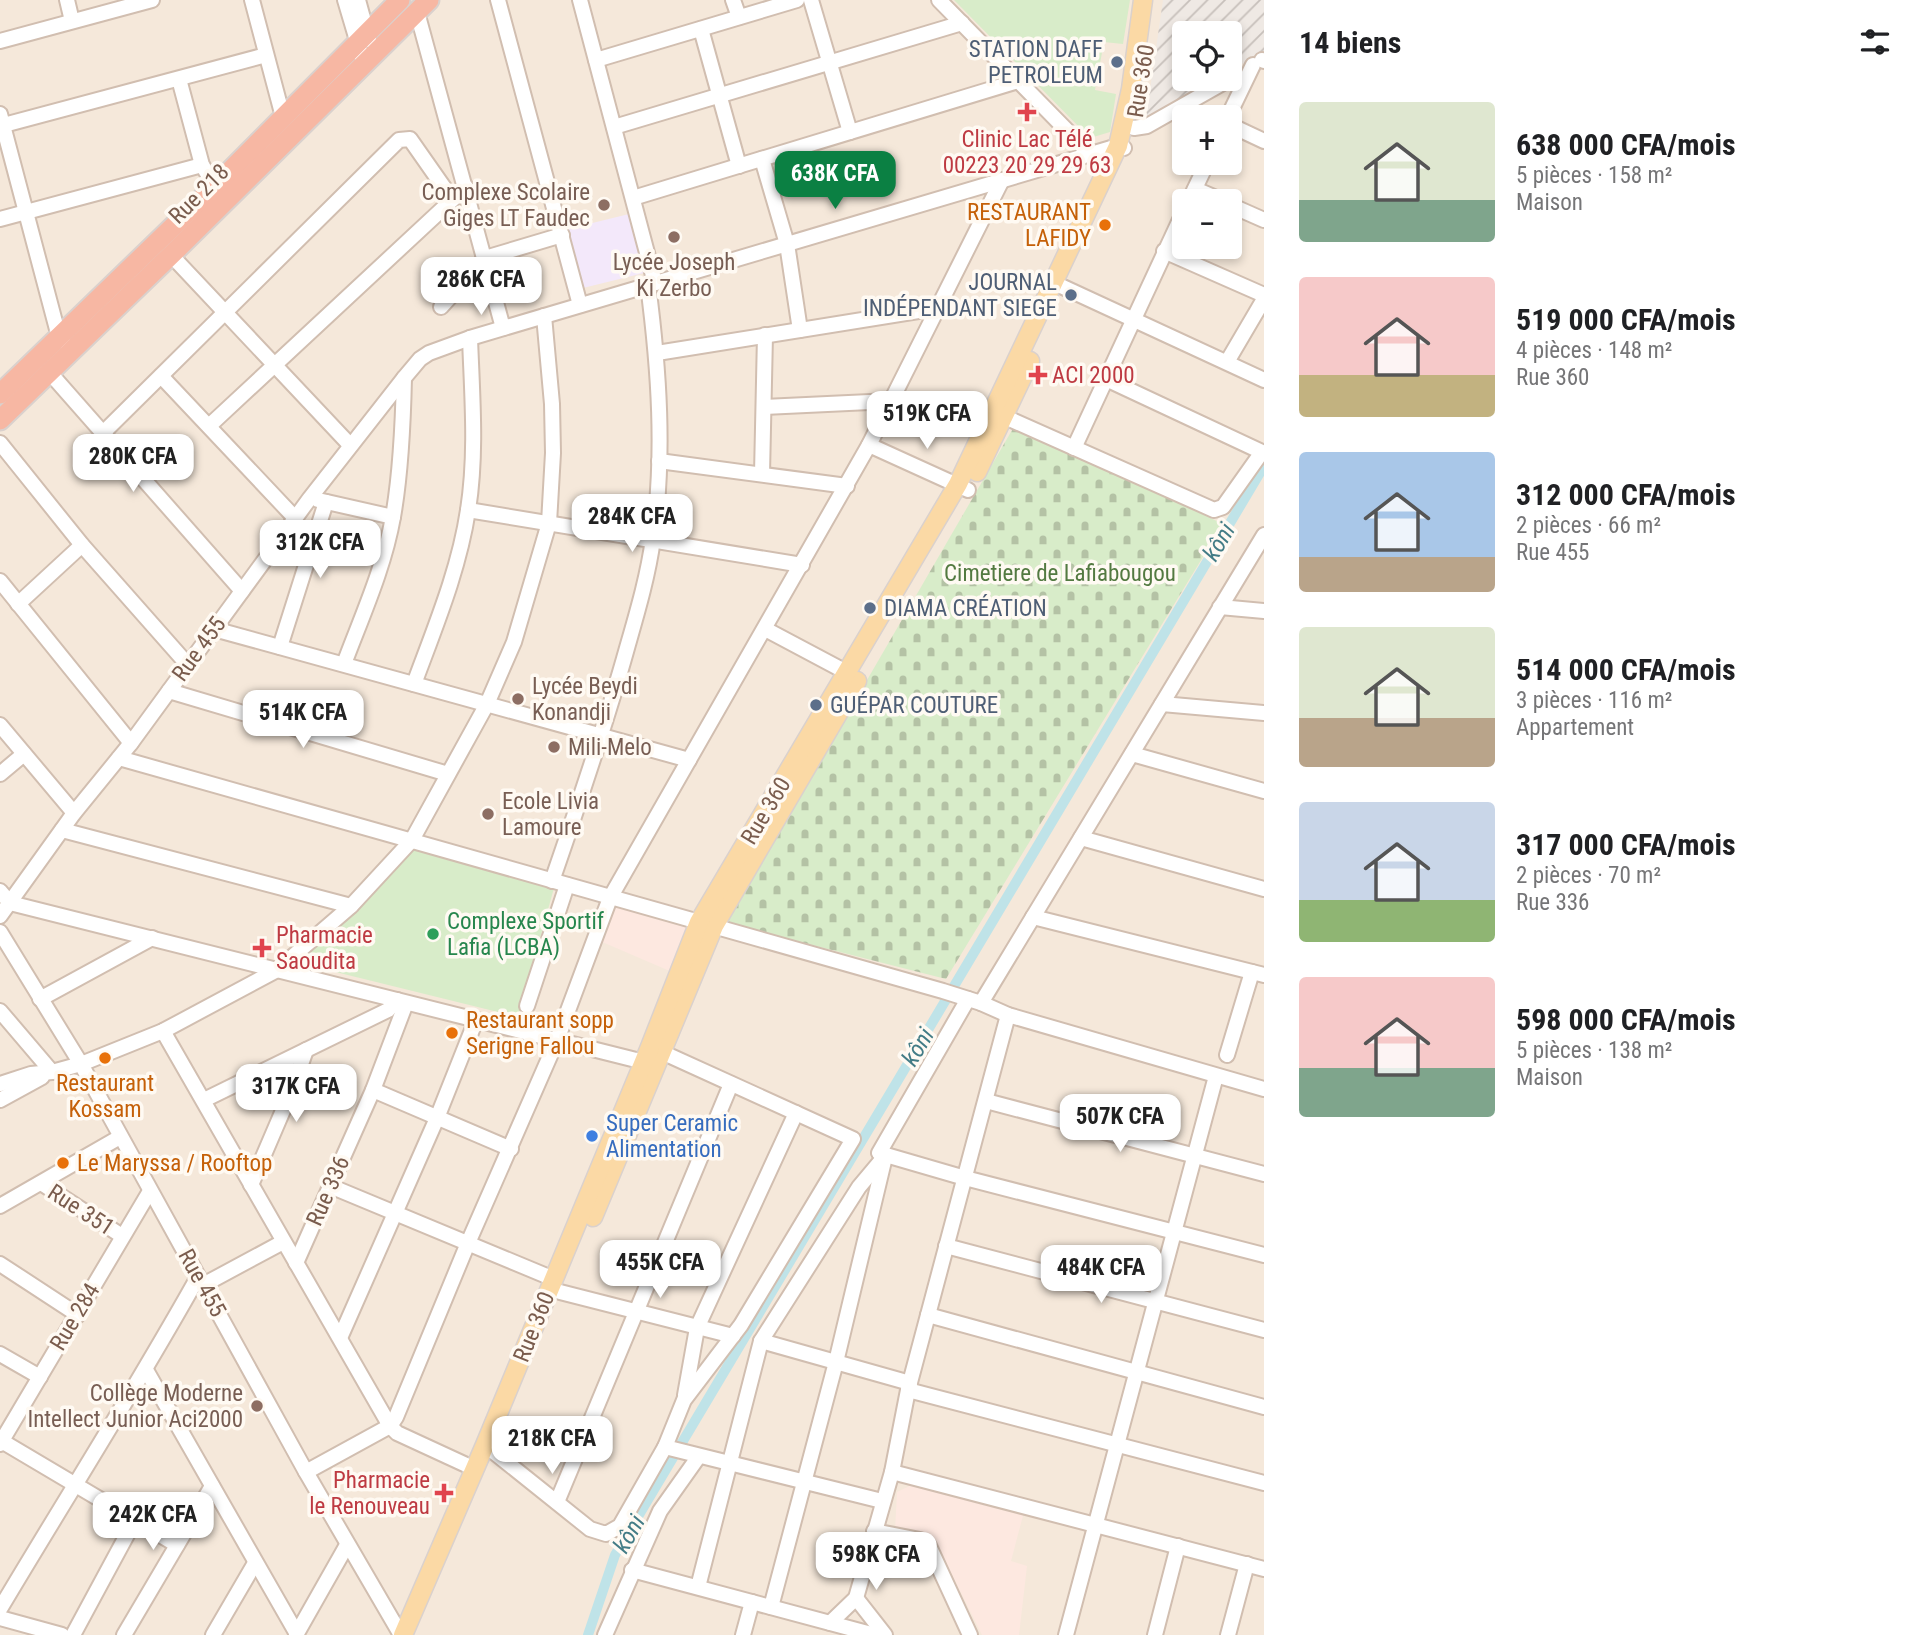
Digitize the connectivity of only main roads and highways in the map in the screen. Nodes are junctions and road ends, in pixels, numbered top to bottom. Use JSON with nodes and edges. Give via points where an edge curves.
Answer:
{"nodes":[{"id":1,"x":400,"y":0,"type":"edge"},
{"id":2,"x":1143,"y":0,"type":"edge"},
{"id":3,"x":1153,"y":0,"type":"edge"},
{"id":4,"x":423,"y":6,"type":"edge"},
{"id":5,"x":1122,"y":147,"type":"junction"},
{"id":6,"x":66,"y":344,"type":"junction"},
{"id":7,"x":0,"y":394,"type":"edge"},
{"id":8,"x":0,"y":420,"type":"edge"},
{"id":9,"x":963,"y":487,"type":"junction"},
{"id":10,"x":707,"y":924,"type":"junction"},
{"id":11,"x":488,"y":1448,"type":"junction"},
{"id":12,"x":402,"y":1635,"type":"edge"},
{"id":13,"x":414,"y":1635,"type":"edge"}],
"edges":[{"from":1,"to":6,"type":"highway","name":"Rue 218"},
{"from":2,"to":5,"type":"main road","name":"Rue 360"},
{"from":3,"to":5,"type":"main road","name":"Rue 360","via":[[1135,128]]},
{"from":4,"to":6,"type":"highway","name":"Rue 218","via":[[171,256]]},
{"from":5,"to":9,"type":"main road","name":"Rue 360"},
{"from":5,"to":9,"type":"main road","name":"Rue 360","via":[[1004,417]]},
{"from":6,"to":7,"type":"highway","name":"Rue 218"},
{"from":6,"to":8,"type":"highway","name":"Rue 218","via":[[50,373]]},
{"from":9,"to":10,"type":"main road","name":"Rue 360"},
{"from":9,"to":10,"type":"main road","name":"Rue 360","via":[[848,673]]},
{"from":10,"to":11,"type":"main road","name":"Rue 360"},
{"from":11,"to":12,"type":"main road","name":"Rue 360"},
{"from":11,"to":13,"type":"main road","name":"Rue 360"}]}
